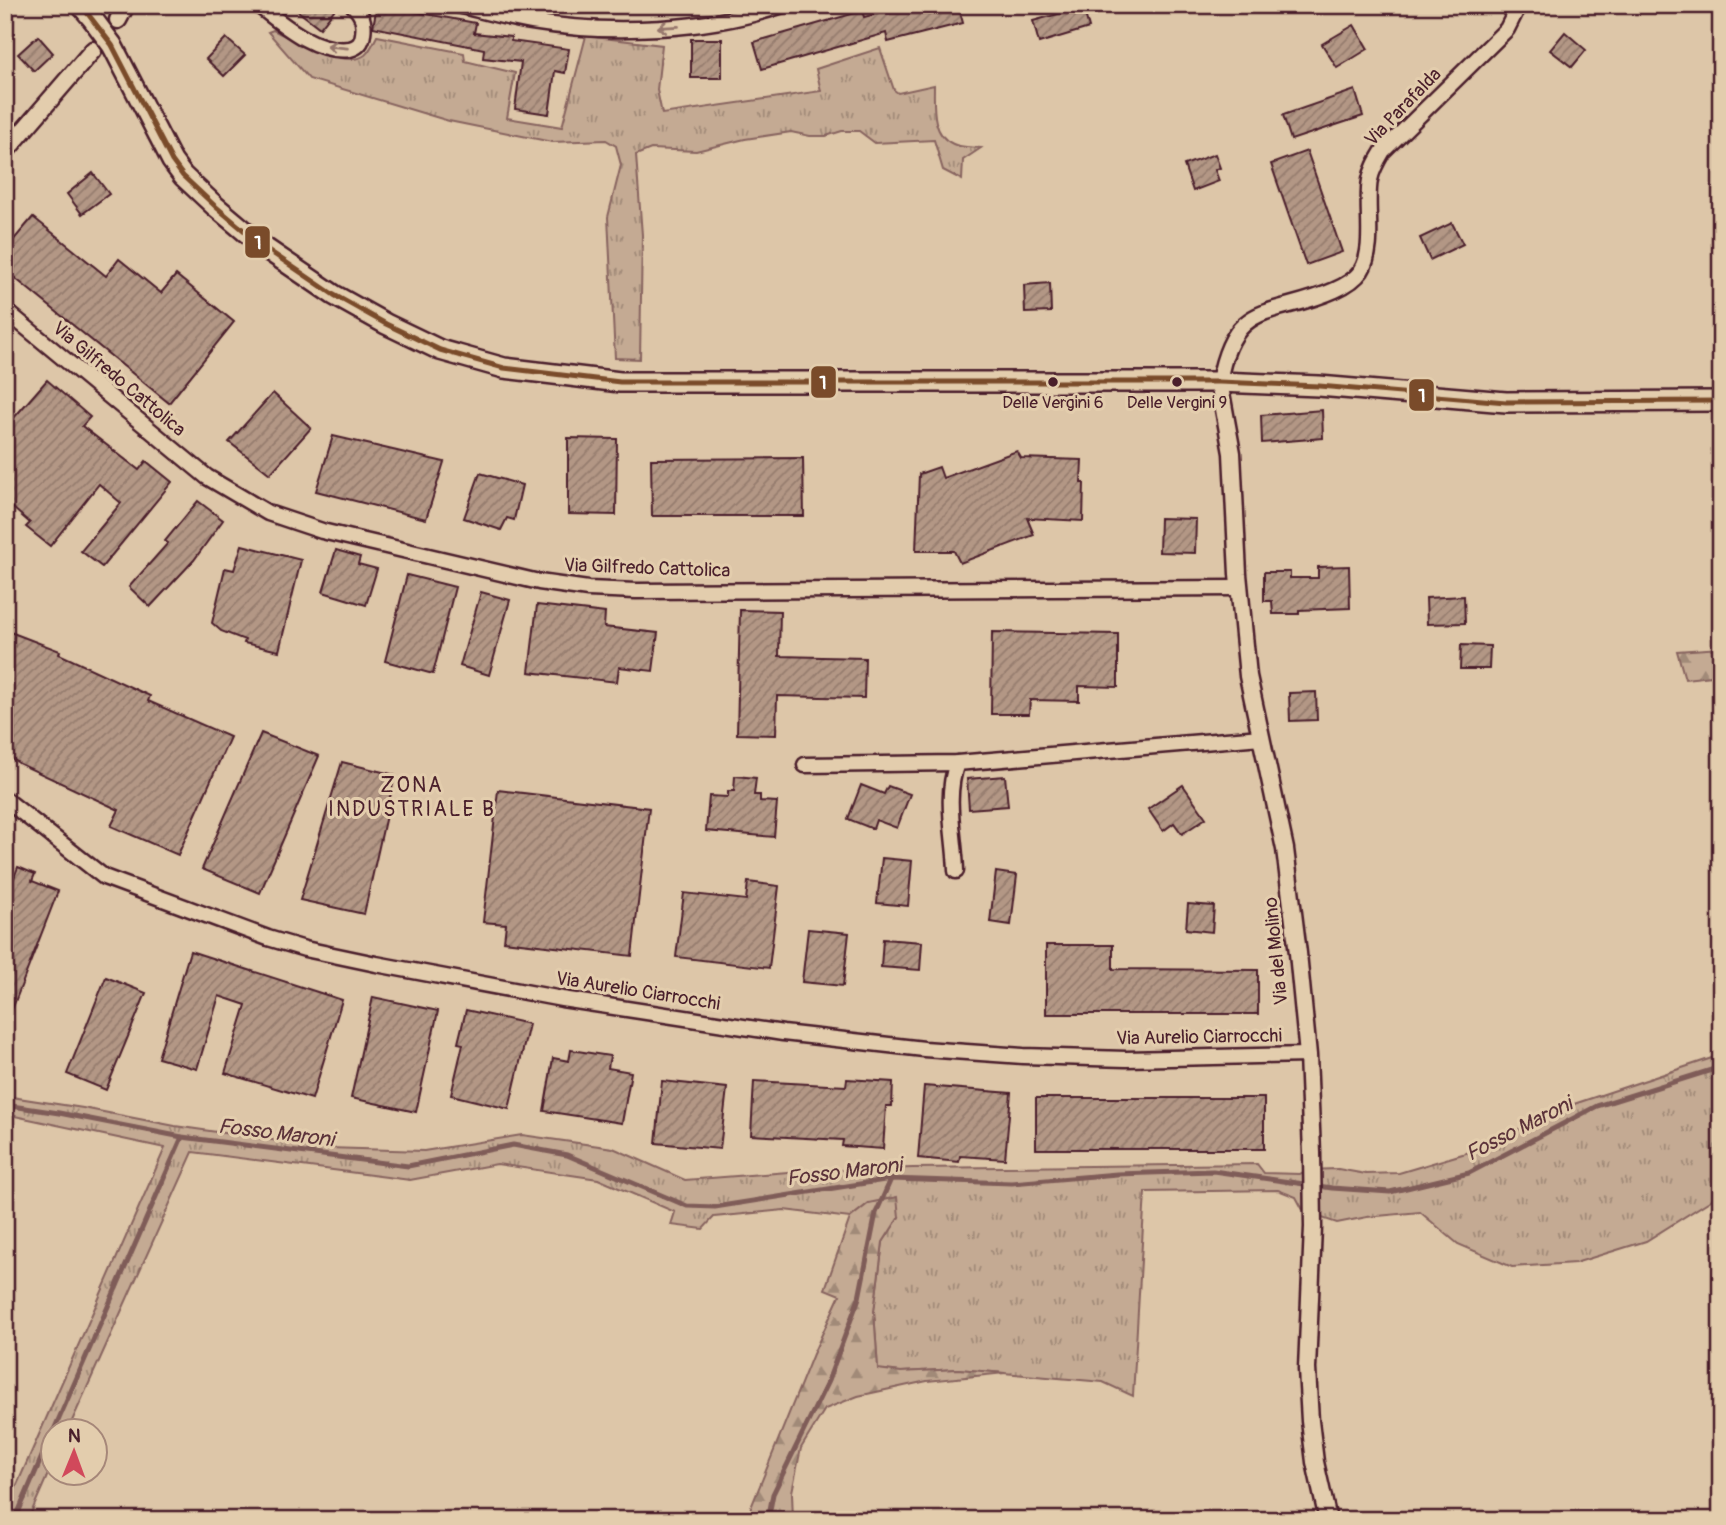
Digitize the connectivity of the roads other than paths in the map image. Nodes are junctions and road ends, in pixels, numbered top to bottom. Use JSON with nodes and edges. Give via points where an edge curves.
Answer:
{"nodes":[{"id":1,"x":126,"y":5,"type":"edge"},
{"id":2,"x":258,"y":5,"type":"edge"},
{"id":3,"x":353,"y":5,"type":"edge"},
{"id":4,"x":458,"y":5,"type":"edge"},
{"id":5,"x":783,"y":5,"type":"edge"},
{"id":6,"x":1519,"y":5,"type":"edge"},
{"id":7,"x":86,"y":12,"type":"edge"},
{"id":8,"x":118,"y":20,"type":"dead end"},
{"id":9,"x":93,"y":50,"type":"dead end"},
{"id":10,"x":5,"y":152,"type":"edge"},
{"id":11,"x":5,"y":310,"type":"edge"},
{"id":12,"x":1219,"y":382,"type":"junction"},
{"id":13,"x":1721,"y":401,"type":"edge"},
{"id":14,"x":1239,"y":588,"type":"junction"},
{"id":15,"x":1261,"y":737,"type":"junction"},
{"id":16,"x":957,"y":763,"type":"junction"},
{"id":17,"x":806,"y":765,"type":"dead end"},
{"id":18,"x":5,"y":799,"type":"edge"},
{"id":19,"x":956,"y":871,"type":"dead end"},
{"id":20,"x":1308,"y":1055,"type":"junction"},
{"id":21,"x":1328,"y":1520,"type":"edge"}],
"edges":[{"from":1,"to":8,"type":"street"},
{"from":3,"to":2,"type":"street","one_way":true,"via":[[365,27],[363,41],[342,50],[316,44]]},
{"from":5,"to":4,"type":"street","one_way":true,"via":[[719,22],[638,29],[533,22]]},
{"from":6,"to":12,"type":"street","name":"Via Parafalda","via":[[1507,29],[1383,151],[1374,166],[1369,183],[1367,252],[1361,271],[1325,295],[1257,314],[1245,323],[1228,347]]},
{"from":7,"to":12,"type":"main road","bridge":true,"via":[[112,45],[183,176],[265,248],[334,295],[440,350],[504,368],[620,382]]},
{"from":9,"to":10,"type":"street"},
{"from":11,"to":14,"type":"street","name":"Via Gilfredo Cattolica","via":[[207,477],[268,513],[322,531],[540,582],[636,590]]},
{"from":12,"to":13,"type":"main road","via":[[1506,402]]},
{"from":12,"to":14,"type":"street","name":"Via del Molino","via":[[1232,453]]},
{"from":14,"to":15,"type":"street","name":"Via del Molino","via":[[1248,676]]},
{"from":15,"to":16,"type":"street"},
{"from":15,"to":20,"type":"street","name":"Via del Molino","via":[[1285,849]]},
{"from":16,"to":17,"type":"street"},
{"from":16,"to":19,"type":"street","via":[[951,803]]},
{"from":18,"to":20,"type":"street","name":"Via Aurelio Ciarrocchi","via":[[104,877],[268,938],[376,964],[590,1004],[924,1049],[1126,1059]]},
{"from":20,"to":21,"type":"street","name":"Via del Molino","via":[[1313,1227],[1308,1382],[1315,1462]]}]}
